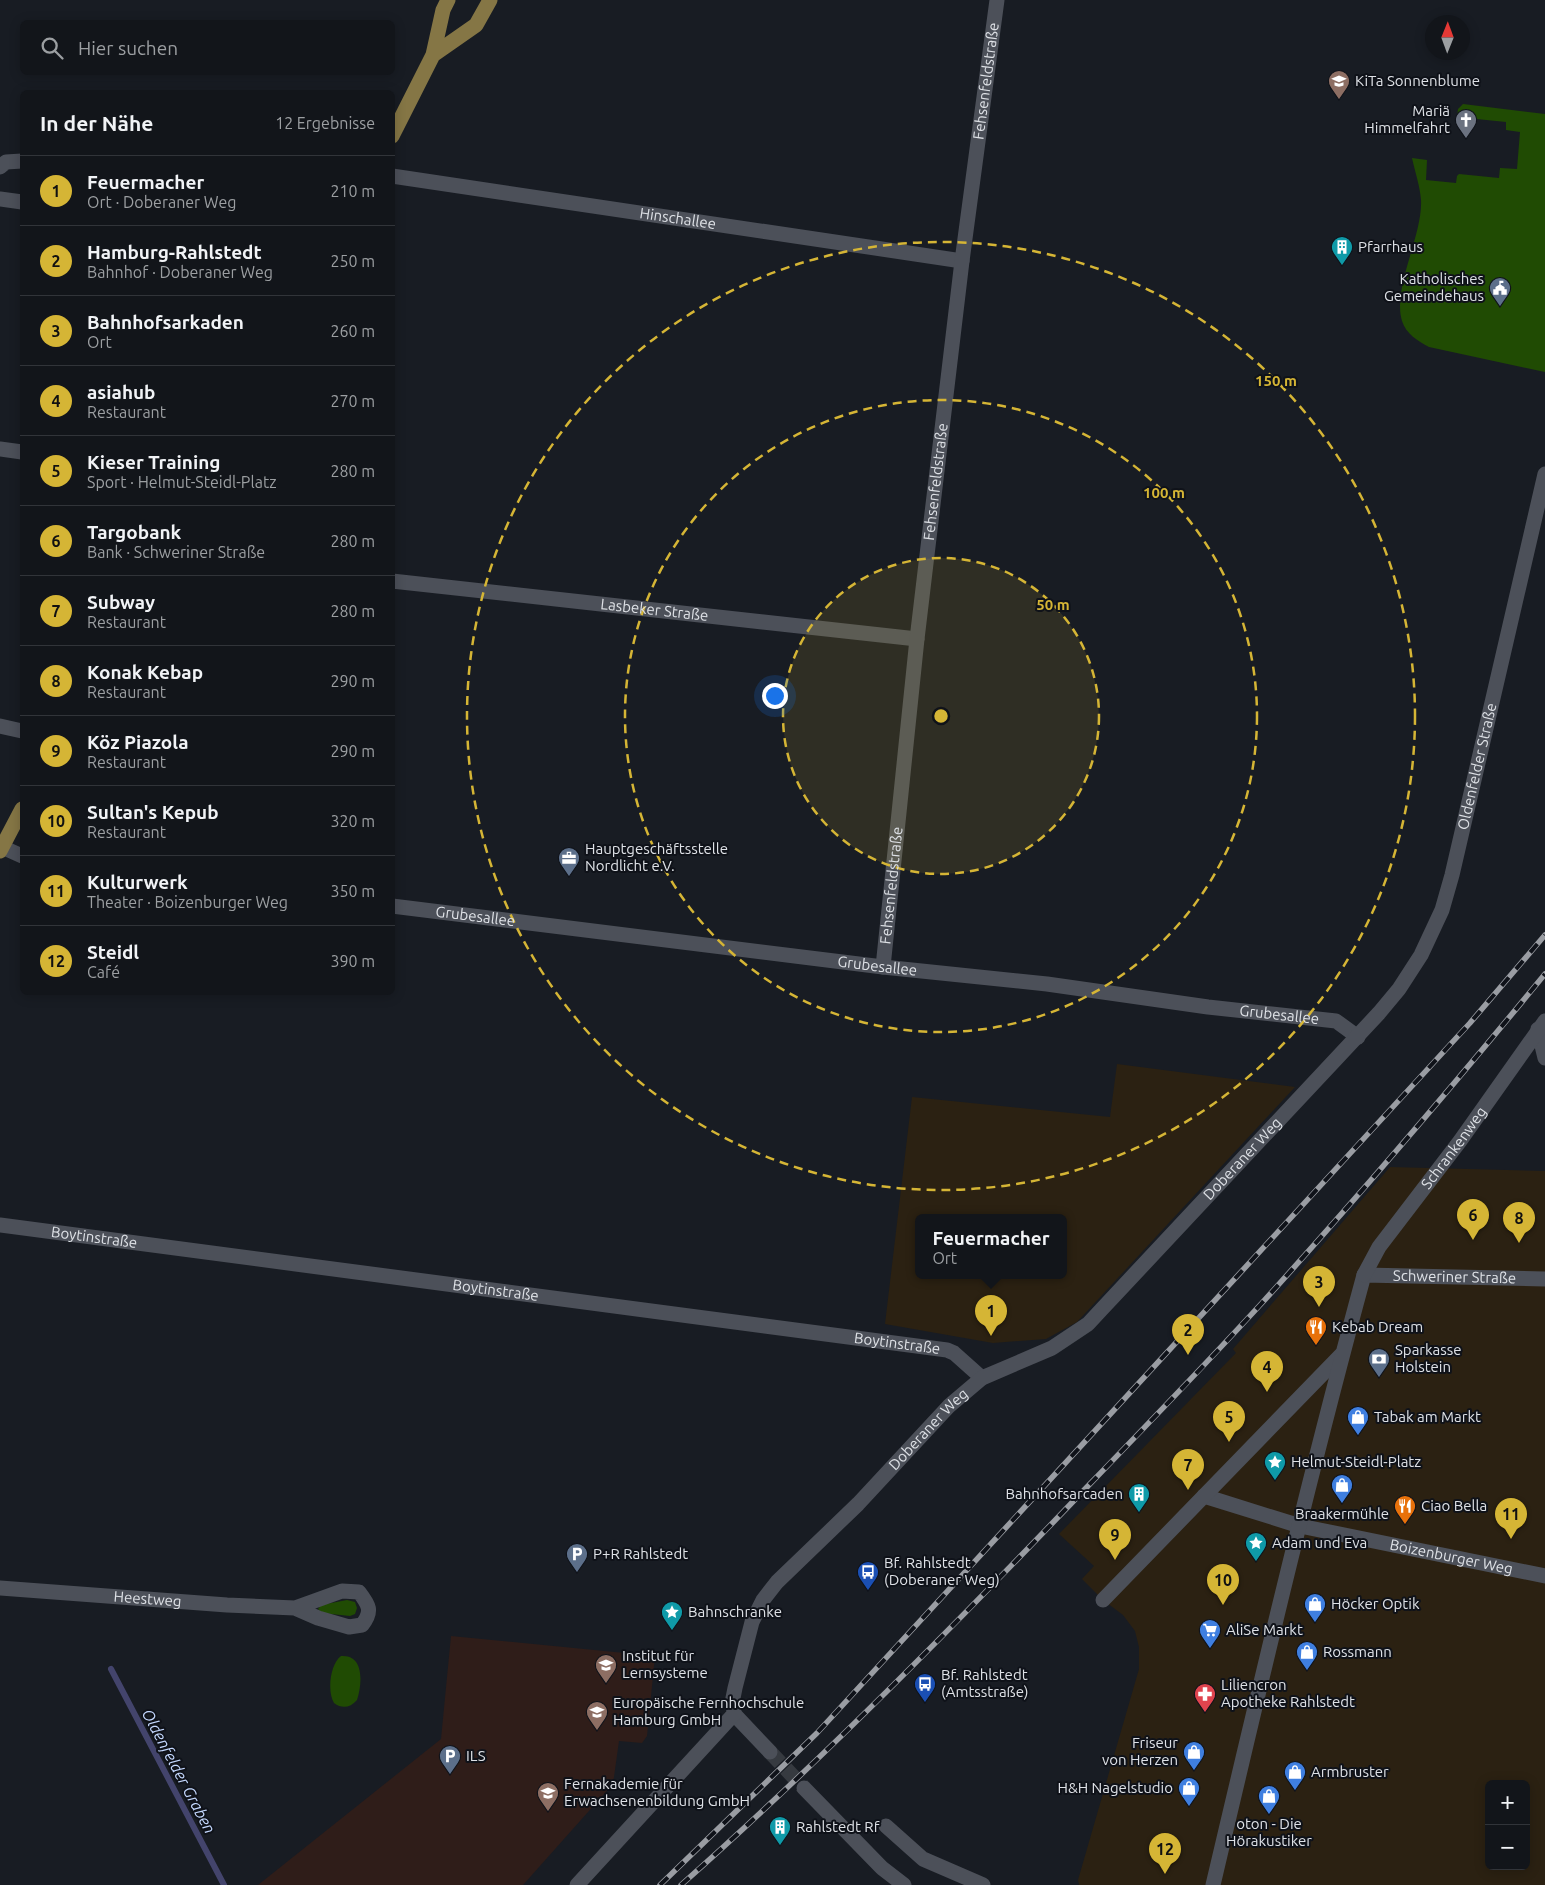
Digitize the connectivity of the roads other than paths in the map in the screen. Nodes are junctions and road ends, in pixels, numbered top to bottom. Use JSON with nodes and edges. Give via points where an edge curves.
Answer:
{"nodes":[{"id":1,"x":448,"y":0,"type":"edge"},
{"id":2,"x":490,"y":0,"type":"edge"},
{"id":3,"x":997,"y":0,"type":"edge"},
{"id":4,"x":433,"y":55,"type":"junction"},
{"id":5,"x":395,"y":130,"type":"edge"},
{"id":6,"x":20,"y":161,"type":"edge"},
{"id":7,"x":0,"y":167,"type":"edge"},
{"id":8,"x":395,"y":176,"type":"edge"},
{"id":9,"x":0,"y":199,"type":"edge"},
{"id":10,"x":20,"y":202,"type":"edge"},
{"id":11,"x":962,"y":261,"type":"junction"},
{"id":12,"x":0,"y":449,"type":"edge"},
{"id":13,"x":20,"y":452,"type":"edge"},
{"id":14,"x":1545,"y":474,"type":"edge"},
{"id":15,"x":395,"y":581,"type":"edge"},
{"id":16,"x":917,"y":639,"type":"junction"},
{"id":17,"x":0,"y":726,"type":"edge"},
{"id":18,"x":20,"y":730,"type":"edge"},
{"id":19,"x":20,"y":813,"type":"edge"},
{"id":20,"x":1,"y":849,"type":"edge"},
{"id":21,"x":20,"y":855,"type":"edge"},
{"id":22,"x":395,"y":906,"type":"edge"},
{"id":23,"x":883,"y":967,"type":"junction"},
{"id":24,"x":1541,"y":1025,"type":"edge"},
{"id":25,"x":1358,"y":1037,"type":"junction"},
{"id":26,"x":1545,"y":1058,"type":"edge"},
{"id":27,"x":0,"y":1225,"type":"edge"},
{"id":28,"x":1364,"y":1275,"type":"junction"},
{"id":29,"x":1545,"y":1279,"type":"edge"},
{"id":30,"x":1342,"y":1354,"type":"junction"},
{"id":31,"x":982,"y":1378,"type":"junction"},
{"id":32,"x":1204,"y":1496,"type":"junction"},
{"id":33,"x":1300,"y":1526,"type":"junction"},
{"id":34,"x":1545,"y":1576,"type":"edge"},
{"id":35,"x":0,"y":1588,"type":"edge"},
{"id":36,"x":1103,"y":1600,"type":"dead end"},
{"id":37,"x":295,"y":1608,"type":"dead end"},
{"id":38,"x":734,"y":1714,"type":"junction"},
{"id":39,"x":770,"y":1752,"type":"tunnel mouth"},
{"id":40,"x":804,"y":1788,"type":"tunnel mouth"},
{"id":41,"x":886,"y":1826,"type":"dead end"},
{"id":42,"x":577,"y":1885,"type":"edge"},
{"id":43,"x":904,"y":1885,"type":"edge"},
{"id":44,"x":983,"y":1885,"type":"edge"},
{"id":45,"x":1213,"y":1885,"type":"edge"}],
"edges":[{"from":1,"to":4,"type":"main road"},
{"from":2,"to":4,"type":"main road","via":[[476,25]]},
{"from":3,"to":11,"type":"street","name":"Fehsenfeldstraße"},
{"from":4,"to":5,"type":"main road"},
{"from":6,"to":7,"type":"street","via":[[6,162]]},
{"from":8,"to":11,"type":"street","name":"Hinschallee"},
{"from":9,"to":10,"type":"street"},
{"from":11,"to":16,"type":"street","name":"Fehsenfeldstraße"},
{"from":12,"to":13,"type":"street"},
{"from":14,"to":25,"type":"street","name":"Oldenfelder Straße","via":[[1470,804],[1442,910],[1421,955]]},
{"from":15,"to":16,"type":"street","name":"Lasbeker Straße"},
{"from":16,"to":23,"type":"street","name":"Fehsenfeldstraße"},
{"from":17,"to":18,"type":"street"},
{"from":19,"to":20,"type":"main road"},
{"from":20,"to":21,"type":"street"},
{"from":22,"to":23,"type":"street","name":"Grubesallee"},
{"from":23,"to":25,"type":"street","name":"Grubesallee","via":[[1047,984],[1336,1021]]},
{"from":24,"to":26,"type":"street"},
{"from":24,"to":28,"type":"street","name":"Schrankenweg","via":[[1379,1247]]},
{"from":25,"to":31,"type":"street","name":"Doberaner Weg","via":[[1088,1324],[1052,1348]]},
{"from":27,"to":31,"type":"street","name":"Boytinstraße","via":[[947,1350]]},
{"from":28,"to":29,"type":"street","name":"Schweriner Straße"},
{"from":28,"to":30,"type":"street","name":"Schrankenweg"},
{"from":30,"to":32,"type":"street"},
{"from":30,"to":33,"type":"street","name":"Schrankenweg"},
{"from":31,"to":38,"type":"street","name":"Doberaner Weg","via":[[949,1406],[858,1504],[766,1595],[749,1633],[733,1698]]},
{"from":32,"to":33,"type":"street"},
{"from":32,"to":36,"type":"street"},
{"from":33,"to":34,"type":"street","name":"Boizenburger Weg"},
{"from":33,"to":45,"type":"street","name":"Schrankenweg"},
{"from":35,"to":37,"type":"street","name":"Heestweg"},
{"from":38,"to":39,"type":"street"},
{"from":38,"to":42,"type":"street"},
{"from":40,"to":43,"type":"street","via":[[882,1868]]},
{"from":41,"to":44,"type":"street","via":[[923,1859]]}]}
